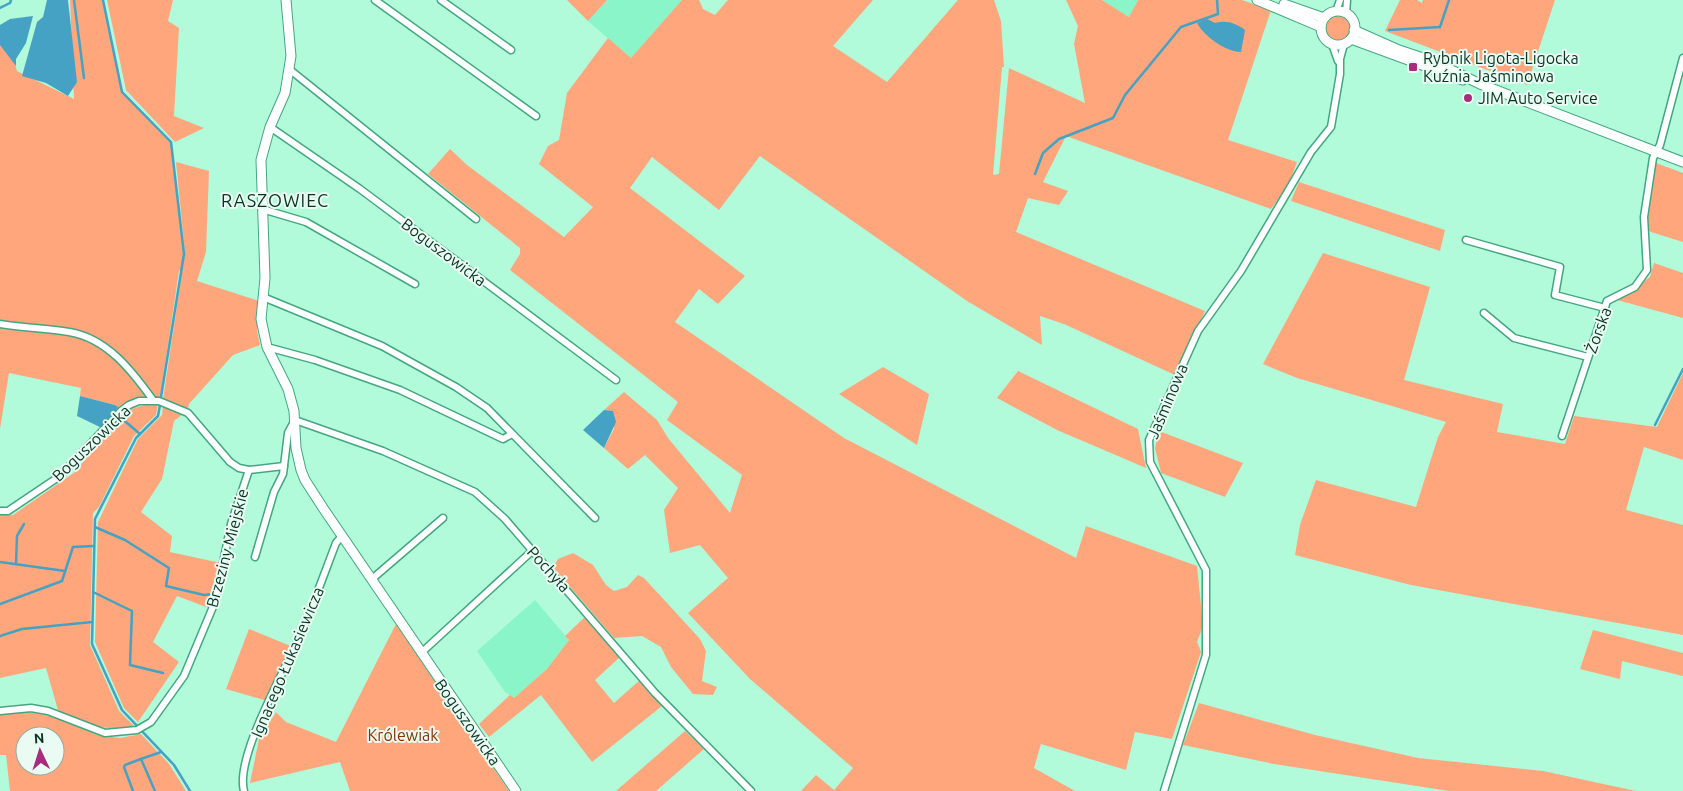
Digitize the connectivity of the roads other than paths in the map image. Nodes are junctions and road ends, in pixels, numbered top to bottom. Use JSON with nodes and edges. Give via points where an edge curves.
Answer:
{"nodes":[{"id":1,"x":286,"y":0,"type":"edge"},
{"id":2,"x":375,"y":0,"type":"edge"},
{"id":3,"x":441,"y":0,"type":"edge"},
{"id":4,"x":1257,"y":0,"type":"edge"},
{"id":5,"x":1273,"y":0,"type":"edge"},
{"id":6,"x":1340,"y":0,"type":"edge"},
{"id":7,"x":1347,"y":0,"type":"edge"},
{"id":8,"x":1336,"y":12,"type":"junction"},
{"id":9,"x":1346,"y":14,"type":"junction"},
{"id":10,"x":1324,"y":18,"type":"junction"},
{"id":11,"x":1321,"y":27,"type":"junction"},
{"id":12,"x":1350,"y":37,"type":"junction"},
{"id":13,"x":1332,"y":44,"type":"junction"},
{"id":14,"x":511,"y":50,"type":"dead end"},
{"id":15,"x":1683,"y":58,"type":"edge"},
{"id":16,"x":1339,"y":65,"type":"junction"},
{"id":17,"x":289,"y":69,"type":"junction"},
{"id":18,"x":536,"y":116,"type":"dead end"},
{"id":19,"x":270,"y":127,"type":"junction"},
{"id":20,"x":1657,"y":152,"type":"junction"},
{"id":21,"x":1683,"y":162,"type":"edge"},
{"id":22,"x":262,"y":208,"type":"junction"},
{"id":23,"x":476,"y":219,"type":"dead end"},
{"id":24,"x":1466,"y":240,"type":"dead end"},
{"id":25,"x":414,"y":284,"type":"dead end"},
{"id":26,"x":263,"y":297,"type":"junction"},
{"id":27,"x":1605,"y":308,"type":"junction"},
{"id":28,"x":1484,"y":313,"type":"dead end"},
{"id":29,"x":0,"y":324,"type":"edge"},
{"id":30,"x":267,"y":347,"type":"junction"},
{"id":31,"x":1588,"y":357,"type":"junction"},
{"id":32,"x":616,"y":380,"type":"dead end"},
{"id":33,"x":153,"y":400,"type":"junction"},
{"id":34,"x":295,"y":420,"type":"junction"},
{"id":35,"x":512,"y":434,"type":"junction"},
{"id":36,"x":1562,"y":436,"type":"dead end"},
{"id":37,"x":284,"y":466,"type":"junction"},
{"id":38,"x":249,"y":470,"type":"junction"},
{"id":39,"x":0,"y":510,"type":"edge"},
{"id":40,"x":443,"y":518,"type":"dead end"},
{"id":41,"x":595,"y":518,"type":"dead end"},
{"id":42,"x":342,"y":536,"type":"junction"},
{"id":43,"x":532,"y":551,"type":"junction"},
{"id":44,"x":255,"y":557,"type":"dead end"},
{"id":45,"x":372,"y":579,"type":"junction"},
{"id":46,"x":421,"y":653,"type":"junction"},
{"id":47,"x":0,"y":711,"type":"edge"},
{"id":48,"x":244,"y":791,"type":"edge"},
{"id":49,"x":516,"y":791,"type":"edge"},
{"id":50,"x":751,"y":791,"type":"edge"},
{"id":51,"x":1164,"y":791,"type":"edge"}],
"edges":[{"from":1,"to":17,"type":"street","name":"Boguszowicka","via":[[292,56]]},
{"from":2,"to":18,"type":"street"},
{"from":3,"to":14,"type":"street"},
{"from":4,"to":11,"type":"street"},
{"from":5,"to":10,"type":"street"},
{"from":6,"to":8,"type":"street"},
{"from":7,"to":9,"type":"street"},
{"from":8,"to":9,"type":"street"},
{"from":8,"to":10,"type":"street"},
{"from":9,"to":12,"type":"street","via":[[1352,20]]},
{"from":10,"to":11,"type":"street"},
{"from":11,"to":13,"type":"street","via":[[1323,36]]},
{"from":12,"to":13,"type":"street"},
{"from":12,"to":16,"type":"street","name":"Jaśminowa"},
{"from":12,"to":20,"type":"street","via":[[1451,78],[1480,84]]},
{"from":13,"to":16,"type":"street","name":"Jaśminowa"},
{"from":15,"to":20,"type":"street","name":"Żorska"},
{"from":16,"to":51,"type":"street","name":"Jaśminowa","via":[[1331,127],[1311,152],[1241,271],[1198,331],[1149,440],[1150,462],[1206,570],[1206,655]]},
{"from":17,"to":19,"type":"street","name":"Boguszowicka","via":[[284,93]]},
{"from":17,"to":23,"type":"street"},
{"from":19,"to":22,"type":"street","name":"Boguszowicka","via":[[261,160]]},
{"from":19,"to":32,"type":"street","name":"Boguszowicka","via":[[368,195]]},
{"from":20,"to":21,"type":"street"},
{"from":20,"to":27,"type":"street","name":"Żorska","via":[[1644,217],[1647,270],[1635,287],[1608,301]]},
{"from":22,"to":25,"type":"street","via":[[306,222]]},
{"from":22,"to":26,"type":"street","name":"Boguszowicka"},
{"from":24,"to":27,"type":"street","via":[[1560,267],[1555,295]]},
{"from":26,"to":30,"type":"street","name":"Boguszowicka","via":[[261,319]]},
{"from":26,"to":35,"type":"street","via":[[382,346],[456,387],[487,408]]},
{"from":27,"to":31,"type":"street","name":"Żorska"},
{"from":28,"to":31,"type":"street","via":[[1514,338]]},
{"from":29,"to":33,"type":"street","via":[[70,332],[87,338],[119,359]]},
{"from":30,"to":34,"type":"street","name":"Boguszowicka","via":[[288,390]]},
{"from":30,"to":35,"type":"street","via":[[400,390],[503,439]]},
{"from":31,"to":36,"type":"street","name":"Żorska"},
{"from":33,"to":38,"type":"street","name":"Boguszowicka","via":[[188,413],[230,462]]},
{"from":33,"to":39,"type":"street","name":"Boguszowicka","via":[[125,408],[60,476],[8,511]]},
{"from":34,"to":37,"type":"street","via":[[288,433]]},
{"from":34,"to":42,"type":"street","name":"Boguszowicka","via":[[296,448],[304,480]]},
{"from":34,"to":43,"type":"street","name":"Pochyła","via":[[383,451],[475,492]]},
{"from":35,"to":41,"type":"street"},
{"from":37,"to":38,"type":"street"},
{"from":37,"to":44,"type":"street"},
{"from":38,"to":47,"type":"street","name":"Brzeziny Miejskie","via":[[231,524],[215,602],[184,676],[159,714],[140,729],[106,733],[40,710]]},
{"from":40,"to":45,"type":"street"},
{"from":42,"to":45,"type":"street","name":"Boguszowicka"},
{"from":42,"to":48,"type":"street","name":"Ignacego Łukasiewicza","via":[[336,543],[297,643],[256,731],[244,773]]},
{"from":43,"to":46,"type":"street"},
{"from":43,"to":50,"type":"street","name":"Pochyła","via":[[655,693]]},
{"from":45,"to":46,"type":"street","name":"Boguszowicka"},
{"from":46,"to":49,"type":"street","name":"Boguszowicka"}]}
